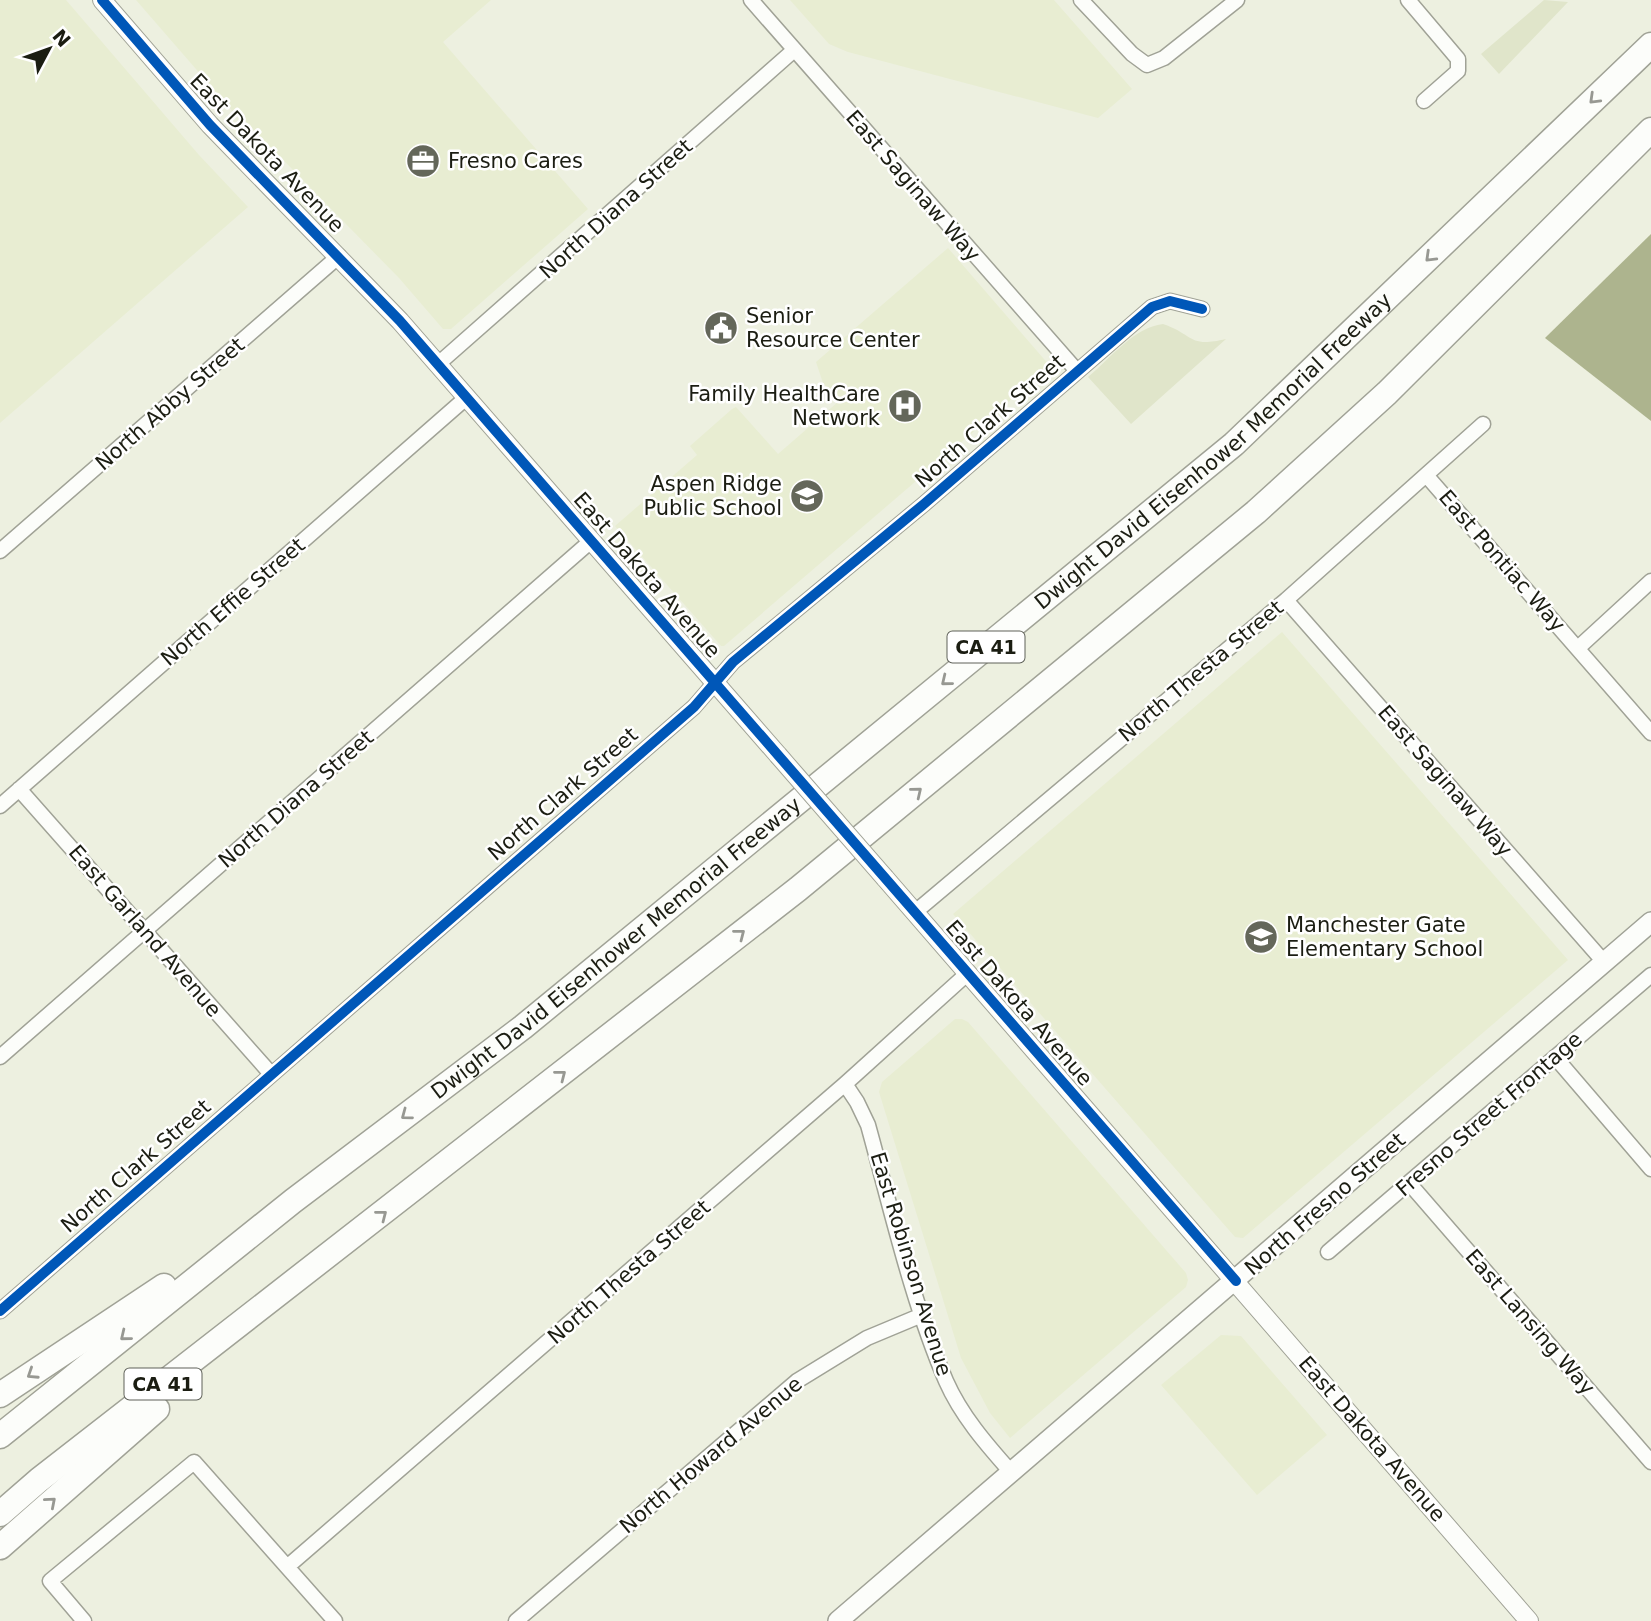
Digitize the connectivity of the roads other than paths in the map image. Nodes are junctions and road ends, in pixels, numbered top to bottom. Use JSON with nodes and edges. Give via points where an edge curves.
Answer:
{"nodes":[{"id":1,"x":102,"y":0,"type":"edge"},
{"id":2,"x":751,"y":0,"type":"edge"},
{"id":3,"x":1081,"y":0,"type":"edge"},
{"id":4,"x":1237,"y":0,"type":"edge"},
{"id":5,"x":1408,"y":0,"type":"edge"},
{"id":6,"x":1649,"y":46,"type":"edge"},
{"id":7,"x":793,"y":51,"type":"junction"},
{"id":8,"x":1424,"y":100,"type":"dead end"},
{"id":9,"x":1651,"y":130,"type":"edge"},
{"id":10,"x":1651,"y":139,"type":"edge"},
{"id":11,"x":1612,"y":170,"type":"junction"},
{"id":12,"x":339,"y":256,"type":"junction"},
{"id":13,"x":1202,"y":309,"type":"dead end"},
{"id":14,"x":437,"y":365,"type":"junction"},
{"id":15,"x":1077,"y":371,"type":"junction"},
{"id":16,"x":466,"y":398,"type":"junction"},
{"id":17,"x":1483,"y":424,"type":"dead end"},
{"id":18,"x":1426,"y":475,"type":"junction"},
{"id":19,"x":591,"y":541,"type":"junction"},
{"id":20,"x":0,"y":551,"type":"edge"},
{"id":21,"x":1651,"y":581,"type":"edge"},
{"id":22,"x":1286,"y":600,"type":"junction"},
{"id":23,"x":1578,"y":648,"type":"junction"},
{"id":24,"x":716,"y":682,"type":"junction"},
{"id":25,"x":1651,"y":733,"type":"edge"},
{"id":26,"x":19,"y":789,"type":"junction"},
{"id":27,"x":0,"y":806,"type":"edge"},
{"id":28,"x":914,"y":913,"type":"junction"},
{"id":29,"x":1651,"y":922,"type":"edge"},
{"id":30,"x":145,"y":931,"type":"junction"},
{"id":31,"x":1604,"y":962,"type":"junction"},
{"id":32,"x":968,"y":973,"type":"junction"},
{"id":33,"x":1651,"y":975,"type":"edge"},
{"id":34,"x":0,"y":1057,"type":"edge"},
{"id":35,"x":1555,"y":1057,"type":"junction"},
{"id":36,"x":271,"y":1074,"type":"junction"},
{"id":37,"x":845,"y":1084,"type":"junction"},
{"id":38,"x":1651,"y":1169,"type":"edge"},
{"id":39,"x":1409,"y":1183,"type":"junction"},
{"id":40,"x":293,"y":1201,"type":"junction"},
{"id":41,"x":1328,"y":1252,"type":"dead end"},
{"id":42,"x":328,"y":1257,"type":"junction"},
{"id":43,"x":1236,"y":1280,"type":"junction"},
{"id":44,"x":0,"y":1311,"type":"edge"},
{"id":45,"x":922,"y":1315,"type":"junction"},
{"id":46,"x":0,"y":1395,"type":"edge"},
{"id":47,"x":0,"y":1436,"type":"edge"},
{"id":48,"x":1651,"y":1462,"type":"edge"},
{"id":49,"x":1011,"y":1472,"type":"junction"},
{"id":50,"x":0,"y":1514,"type":"edge"},
{"id":51,"x":0,"y":1547,"type":"edge"},
{"id":52,"x":287,"y":1567,"type":"junction"},
{"id":53,"x":83,"y":1621,"type":"edge"},
{"id":54,"x":334,"y":1621,"type":"edge"},
{"id":55,"x":516,"y":1621,"type":"edge"},
{"id":56,"x":838,"y":1621,"type":"edge"},
{"id":57,"x":1529,"y":1621,"type":"edge"}],
"edges":[{"from":1,"to":12,"type":"street","name":"East Dakota Avenue","via":[[210,125]]},
{"from":2,"to":7,"type":"street","name":"East Saginaw Way"},
{"from":3,"to":4,"type":"street","via":[[1147,65],[1164,58]]},
{"from":5,"to":8,"type":"street","via":[[1458,59],[1458,71]]},
{"from":6,"to":40,"type":"highway","name":"Dwight David Eisenhower Memorial Freeway","number":"CA 41","one_way":true,"via":[[1234,444],[523,1027]]},
{"from":7,"to":14,"type":"street","name":"North Diana Street"},
{"from":7,"to":15,"type":"street","name":"East Saginaw Way"},
{"from":9,"to":11,"type":"highway","number":"CA 41"},
{"from":10,"to":11,"type":"highway"},
{"from":42,"to":11,"type":"highway","number":"CA 41","one_way":true,"via":[[798,889],[1256,512],[1387,393]]},
{"from":12,"to":14,"type":"street","name":"East Dakota Avenue"},
{"from":12,"to":20,"type":"street","name":"North Abby Street"},
{"from":13,"to":15,"type":"street","name":"North Clark Street","via":[[1170,301],[1152,307]]},
{"from":14,"to":16,"type":"street","name":"East Dakota Avenue"},
{"from":15,"to":24,"type":"street","name":"North Clark Street","via":[[733,662]]},
{"from":16,"to":19,"type":"street","name":"East Dakota Avenue"},
{"from":16,"to":26,"type":"street","name":"North Effie Street"},
{"from":17,"to":18,"type":"street","name":"North Thesta Street"},
{"from":18,"to":22,"type":"street","name":"North Thesta Street"},
{"from":18,"to":23,"type":"street","name":"East Pontiac Way"},
{"from":19,"to":24,"type":"street","name":"East Dakota Avenue"},
{"from":19,"to":30,"type":"street","name":"North Diana Street"},
{"from":21,"to":23,"type":"street","name":"East Pontiac Way"},
{"from":22,"to":28,"type":"street","name":"North Thesta Street"},
{"from":22,"to":31,"type":"street","name":"East Saginaw Way"},
{"from":23,"to":25,"type":"street","name":"East Pontiac Way"},
{"from":24,"to":28,"type":"street","name":"East Dakota Avenue","bridge":true},
{"from":24,"to":36,"type":"street","name":"North Clark Street","via":[[694,707]]},
{"from":26,"to":27,"type":"street","name":"North Effie Street"},
{"from":26,"to":30,"type":"street","name":"East Garland Avenue"},
{"from":28,"to":32,"type":"street","name":"East Dakota Avenue"},
{"from":29,"to":31,"type":"main road","name":"North Fresno Street"},
{"from":30,"to":34,"type":"street","name":"North Diana Street"},
{"from":30,"to":36,"type":"street","name":"East Garland Avenue"},
{"from":31,"to":43,"type":"main road","name":"North Fresno Street"},
{"from":32,"to":37,"type":"street","name":"North Thesta Street"},
{"from":32,"to":43,"type":"street","name":"East Dakota Avenue"},
{"from":33,"to":35,"type":"street","name":"Fresno Street Frontage"},
{"from":35,"to":38,"type":"street"},
{"from":35,"to":39,"type":"street","name":"Fresno Street Frontage"},
{"from":36,"to":44,"type":"street","name":"North Clark Street"},
{"from":37,"to":45,"type":"street","name":"East Robinson Avenue","via":[[868,1125]]},
{"from":37,"to":52,"type":"street","name":"North Thesta Street"},
{"from":39,"to":41,"type":"street","name":"Fresno Street Frontage"},
{"from":39,"to":48,"type":"street","name":"East Lansing Way"},
{"from":40,"to":46,"type":"highway","one_way":true},
{"from":40,"to":47,"type":"highway","name":"Dwight David Eisenhower Memorial Freeway","number":"CA 41","one_way":true},
{"from":42,"to":50,"type":"highway","number":"CA 41"},
{"from":51,"to":42,"type":"highway","one_way":true},
{"from":43,"to":49,"type":"main road","name":"North Fresno Street"},
{"from":43,"to":57,"type":"street","name":"East Dakota Avenue"},
{"from":45,"to":49,"type":"street","name":"East Robinson Avenue","via":[[947,1382],[969,1420]]},
{"from":45,"to":55,"type":"street","name":"North Howard Avenue","via":[[867,1338],[797,1381]]},
{"from":49,"to":56,"type":"main road","name":"North Fresno Street"},
{"from":52,"to":53,"type":"street","via":[[194,1462],[50,1581]]},
{"from":52,"to":54,"type":"street"}]}
